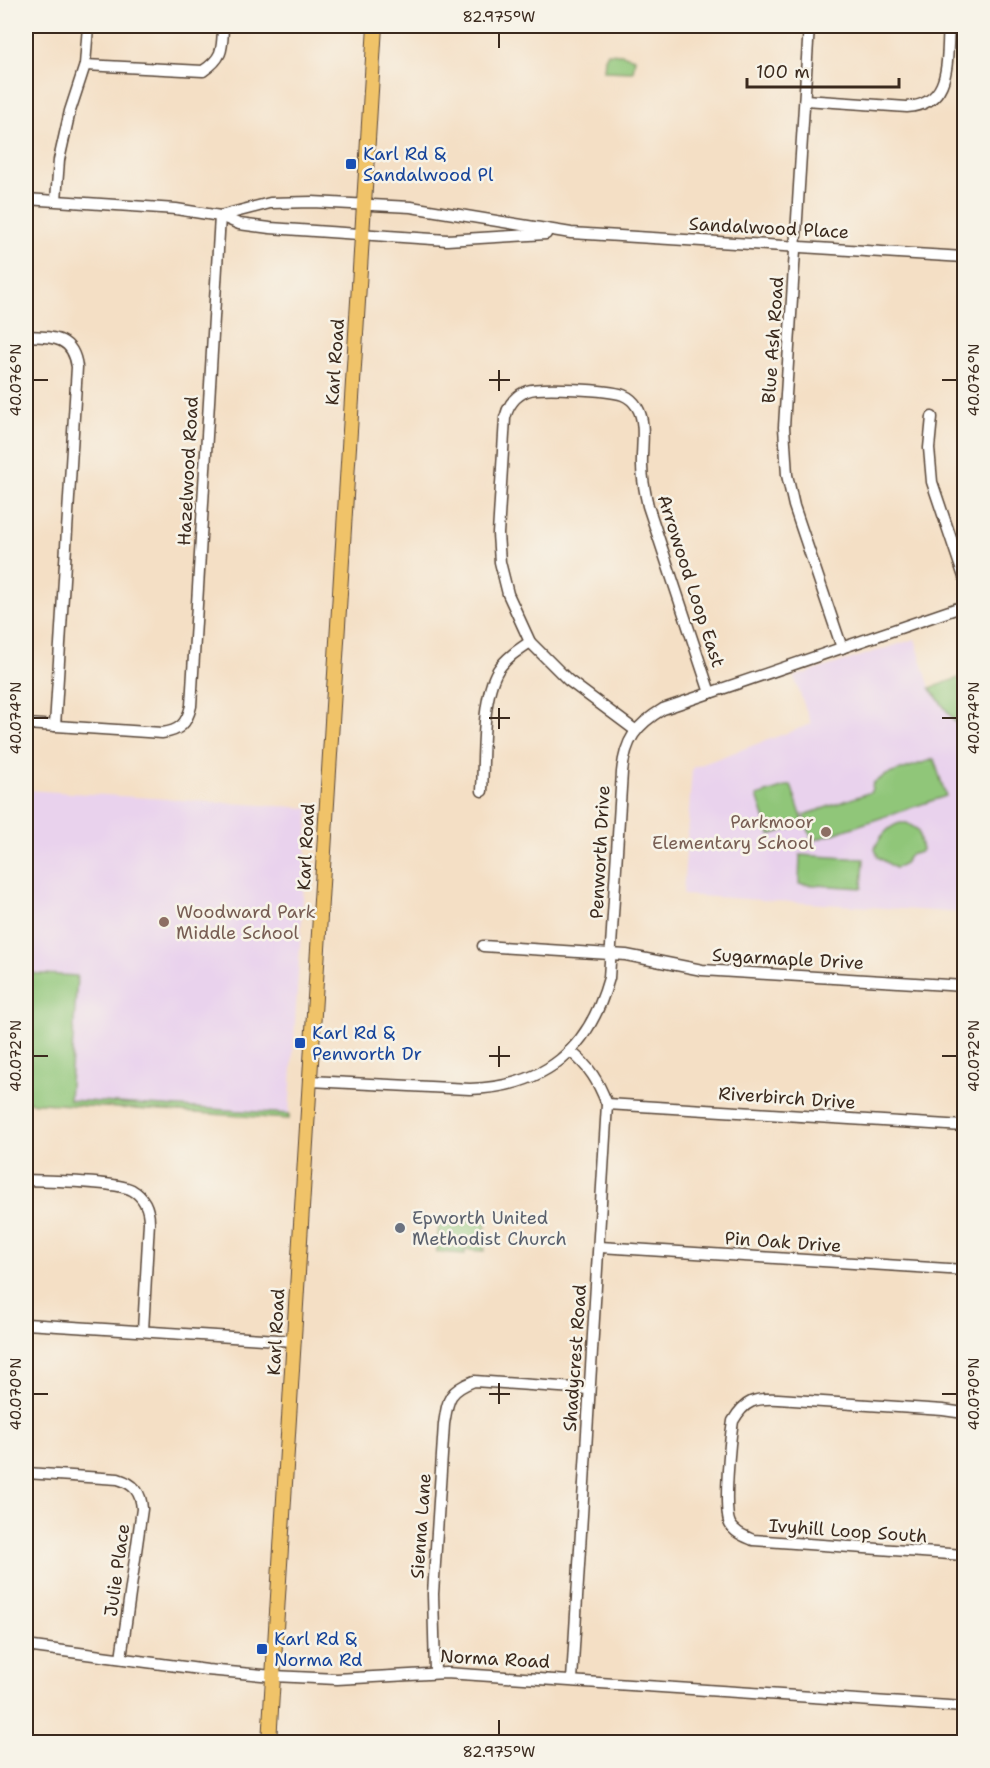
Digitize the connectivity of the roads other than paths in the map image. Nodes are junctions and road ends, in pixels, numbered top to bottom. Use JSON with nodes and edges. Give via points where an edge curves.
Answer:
{"nodes":[{"id":1,"x":88,"y":26,"type":"edge"},
{"id":2,"x":223,"y":26,"type":"edge"},
{"id":3,"x":375,"y":26,"type":"edge"},
{"id":4,"x":809,"y":26,"type":"edge"},
{"id":5,"x":949,"y":26,"type":"edge"},
{"id":6,"x":85,"y":65,"type":"junction"},
{"id":7,"x":805,"y":100,"type":"junction"},
{"id":8,"x":26,"y":199,"type":"edge"},
{"id":9,"x":56,"y":200,"type":"junction"},
{"id":10,"x":364,"y":205,"type":"junction"},
{"id":11,"x":220,"y":216,"type":"junction"},
{"id":12,"x":362,"y":233,"type":"junction"},
{"id":13,"x":571,"y":233,"type":"junction"},
{"id":14,"x":796,"y":246,"type":"junction"},
{"id":15,"x":964,"y":257,"type":"edge"},
{"id":16,"x":26,"y":336,"type":"edge"},
{"id":17,"x":932,"y":417,"type":"dead end"},
{"id":18,"x":964,"y":577,"type":"edge"},
{"id":19,"x":964,"y":606,"type":"edge"},
{"id":20,"x":530,"y":642,"type":"junction"},
{"id":21,"x":842,"y":648,"type":"junction"},
{"id":22,"x":710,"y":693,"type":"junction"},
{"id":23,"x":26,"y":724,"type":"edge"},
{"id":24,"x":55,"y":726,"type":"junction"},
{"id":25,"x":634,"y":730,"type":"junction"},
{"id":26,"x":482,"y":791,"type":"dead end"},
{"id":27,"x":483,"y":946,"type":"dead end"},
{"id":28,"x":611,"y":954,"type":"junction"},
{"id":29,"x":964,"y":986,"type":"edge"},
{"id":30,"x":570,"y":1051,"type":"junction"},
{"id":31,"x":310,"y":1081,"type":"junction"},
{"id":32,"x":607,"y":1104,"type":"junction"},
{"id":33,"x":964,"y":1126,"type":"edge"},
{"id":34,"x":26,"y":1180,"type":"edge"},
{"id":35,"x":600,"y":1247,"type":"junction"},
{"id":36,"x":964,"y":1270,"type":"edge"},
{"id":37,"x":26,"y":1324,"type":"edge"},
{"id":38,"x":143,"y":1331,"type":"junction"},
{"id":39,"x":294,"y":1341,"type":"junction"},
{"id":40,"x":589,"y":1389,"type":"junction"},
{"id":41,"x":964,"y":1413,"type":"edge"},
{"id":42,"x":26,"y":1473,"type":"edge"},
{"id":43,"x":964,"y":1556,"type":"edge"},
{"id":44,"x":26,"y":1646,"type":"edge"},
{"id":45,"x":121,"y":1658,"type":"junction"},
{"id":46,"x":435,"y":1672,"type":"junction"},
{"id":47,"x":273,"y":1676,"type":"junction"},
{"id":48,"x":572,"y":1680,"type":"junction"},
{"id":49,"x":964,"y":1707,"type":"edge"},
{"id":50,"x":269,"y":1743,"type":"edge"}],
"edges":[{"from":1,"to":6,"type":"street"},
{"from":2,"to":6,"type":"street","via":[[220,57],[203,71]]},
{"from":3,"to":10,"type":"main road","name":"Karl Road"},
{"from":4,"to":7,"type":"street","name":"Blue Ash Road"},
{"from":5,"to":7,"type":"street","via":[[946,72],[941,89],[928,102],[907,107]]},
{"from":6,"to":9,"type":"street","via":[[59,160]]},
{"from":7,"to":14,"type":"street","name":"Blue Ash Road"},
{"from":8,"to":9,"type":"street","name":"Sandalwood Place"},
{"from":9,"to":11,"type":"street","name":"Sandalwood Place"},
{"from":10,"to":11,"type":"street","name":"Sandalwood Place","via":[[270,202]]},
{"from":10,"to":12,"type":"main road","name":"Karl Road"},
{"from":10,"to":13,"type":"street","name":"Sandalwood Place","via":[[436,210]]},
{"from":11,"to":12,"type":"street","name":"Sandalwood Place","via":[[254,227]]},
{"from":11,"to":24,"type":"street","name":"Hazelwood Road","via":[[189,717],[173,732],[162,733]]},
{"from":12,"to":13,"type":"street","name":"Sandalwood Place","via":[[447,240]]},
{"from":12,"to":31,"type":"main road","name":"Karl Road"},
{"from":13,"to":14,"type":"street","name":"Sandalwood Place"},
{"from":14,"to":15,"type":"street","name":"Sandalwood Place"},
{"from":14,"to":21,"type":"street","name":"Blue Ash Road","via":[[784,427],[787,475]]},
{"from":16,"to":24,"type":"street","via":[[62,340],[70,346],[77,367]]},
{"from":17,"to":18,"type":"street","via":[[932,482]]},
{"from":19,"to":21,"type":"street"},
{"from":20,"to":22,"type":"street","name":"Arrowood Loop East","via":[[508,594],[500,562],[498,534],[508,407],[527,391],[541,388],[623,395],[637,407],[648,506]]},
{"from":20,"to":25,"type":"street","via":[[568,680]]},
{"from":20,"to":26,"type":"street","via":[[507,659],[489,692]]},
{"from":21,"to":22,"type":"street"},
{"from":22,"to":25,"type":"street","via":[[663,709]]},
{"from":23,"to":24,"type":"street"},
{"from":25,"to":28,"type":"street","name":"Penworth Drive","via":[[622,772]]},
{"from":27,"to":28,"type":"street","name":"Sugarmaple Drive"},
{"from":28,"to":29,"type":"street","name":"Sugarmaple Drive","via":[[702,970]]},
{"from":28,"to":30,"type":"street","name":"Penworth Drive","via":[[602,1004]]},
{"from":30,"to":31,"type":"street","name":"Penworth Drive","via":[[528,1079],[490,1089]]},
{"from":30,"to":32,"type":"street","name":"Shadycrest Road","via":[[598,1081]]},
{"from":31,"to":39,"type":"main road","name":"Karl Road"},
{"from":32,"to":33,"type":"street","name":"Riverbirch Drive"},
{"from":32,"to":35,"type":"street","name":"Shadycrest Road"},
{"from":34,"to":38,"type":"street","via":[[117,1185],[141,1198],[149,1213]]},
{"from":35,"to":36,"type":"street","name":"Pin Oak Drive"},
{"from":35,"to":40,"type":"street","name":"Shadycrest Road"},
{"from":37,"to":38,"type":"street"},
{"from":38,"to":39,"type":"street"},
{"from":39,"to":47,"type":"main road","name":"Karl Road"},
{"from":40,"to":46,"type":"street","name":"Sienna Lane","via":[[474,1381],[451,1394],[444,1424],[433,1594]]},
{"from":40,"to":48,"type":"street","name":"Shadycrest Road"},
{"from":41,"to":43,"type":"street","name":"Ivyhill Loop South","via":[[778,1399],[748,1402],[733,1421],[727,1506],[733,1528],[753,1540]]},
{"from":42,"to":45,"type":"street","name":"Julie Place","via":[[118,1479],[128,1482],[142,1497]]},
{"from":44,"to":45,"type":"street","name":"Norma Road"},
{"from":45,"to":47,"type":"street","name":"Norma Road"},
{"from":46,"to":47,"type":"street","name":"Norma Road","via":[[368,1678]]},
{"from":46,"to":48,"type":"street","name":"Norma Road"},
{"from":47,"to":50,"type":"main road","name":"Karl Road"},
{"from":48,"to":49,"type":"street","name":"Norma Road"}]}
